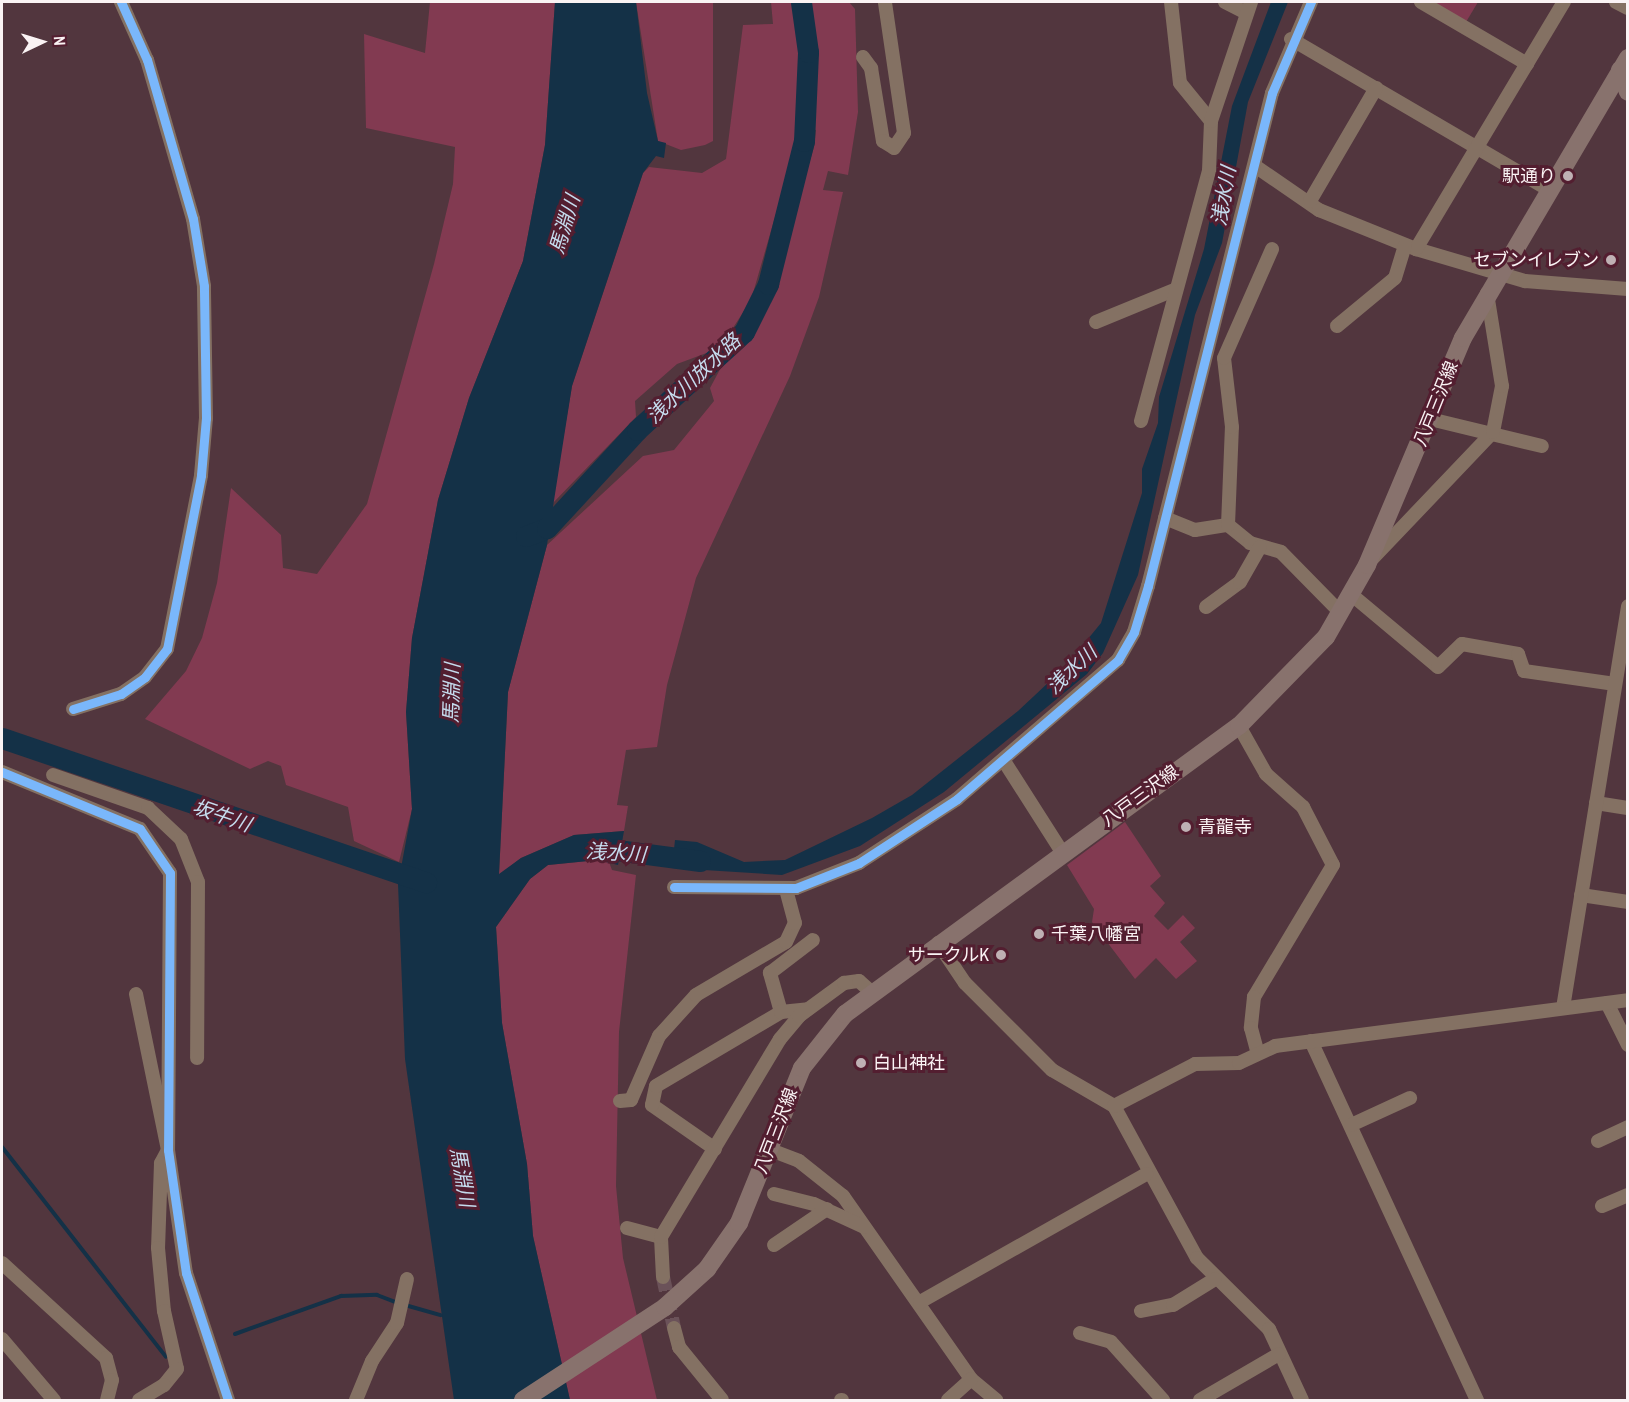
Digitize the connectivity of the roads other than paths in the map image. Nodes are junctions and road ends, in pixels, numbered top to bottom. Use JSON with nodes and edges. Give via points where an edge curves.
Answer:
{"nodes":[{"id":1,"x":121,"y":2,"type":"edge"},
{"id":2,"x":885,"y":2,"type":"edge"},
{"id":3,"x":1171,"y":2,"type":"edge"},
{"id":4,"x":1225,"y":2,"type":"edge"},
{"id":5,"x":1311,"y":2,"type":"edge"},
{"id":6,"x":1421,"y":2,"type":"edge"},
{"id":7,"x":1564,"y":2,"type":"edge"},
{"id":8,"x":1616,"y":2,"type":"edge"},
{"id":9,"x":1248,"y":7,"type":"edge"},
{"id":10,"x":1628,"y":8,"type":"edge"},
{"id":11,"x":1291,"y":39,"type":"junction"},
{"id":12,"x":863,"y":57,"type":"dead end"},
{"id":13,"x":1527,"y":64,"type":"junction"},
{"id":14,"x":1624,"y":64,"type":"edge"},
{"id":15,"x":1376,"y":88,"type":"junction"},
{"id":16,"x":1628,"y":92,"type":"edge"},
{"id":17,"x":1211,"y":121,"type":"junction"},
{"id":18,"x":1476,"y":146,"type":"junction"},
{"id":19,"x":1255,"y":166,"type":"junction"},
{"id":20,"x":1548,"y":189,"type":"junction"},
{"id":21,"x":1310,"y":201,"type":"junction"},
{"id":22,"x":1410,"y":247,"type":"junction"},
{"id":23,"x":1272,"y":249,"type":"dead end"},
{"id":24,"x":1497,"y":275,"type":"junction"},
{"id":25,"x":1628,"y":289,"type":"edge"},
{"id":26,"x":1174,"y":290,"type":"junction"},
{"id":27,"x":1487,"y":293,"type":"junction"},
{"id":28,"x":1096,"y":322,"type":"dead end"},
{"id":29,"x":1337,"y":326,"type":"dead end"},
{"id":30,"x":1430,"y":419,"type":"junction"},
{"id":31,"x":1141,"y":421,"type":"dead end"},
{"id":32,"x":1492,"y":432,"type":"junction"},
{"id":33,"x":1542,"y":446,"type":"dead end"},
{"id":34,"x":1166,"y":518,"type":"junction"},
{"id":35,"x":1228,"y":525,"type":"junction"},
{"id":36,"x":1260,"y":547,"type":"junction"},
{"id":37,"x":1367,"y":565,"type":"junction"},
{"id":38,"x":1352,"y":595,"type":"junction"},
{"id":39,"x":1628,"y":606,"type":"edge"},
{"id":40,"x":1206,"y":607,"type":"dead end"},
{"id":41,"x":1341,"y":613,"type":"junction"},
{"id":42,"x":1615,"y":684,"type":"junction"},
{"id":43,"x":73,"y":709,"type":"dead end"},
{"id":44,"x":1239,"y":726,"type":"junction"},
{"id":45,"x":1004,"y":761,"type":"junction"},
{"id":46,"x":2,"y":772,"type":"edge"},
{"id":47,"x":53,"y":775,"type":"dead end"},
{"id":48,"x":1596,"y":803,"type":"junction"},
{"id":49,"x":1628,"y":808,"type":"edge"},
{"id":50,"x":1062,"y":852,"type":"junction"},
{"id":51,"x":674,"y":887,"type":"dead end"},
{"id":52,"x":786,"y":890,"type":"junction"},
{"id":53,"x":1581,"y":895,"type":"junction"},
{"id":54,"x":1628,"y":902,"type":"edge"},
{"id":55,"x":813,"y":940,"type":"dead end"},
{"id":56,"x":938,"y":943,"type":"junction"},
{"id":57,"x":870,"y":991,"type":"junction"},
{"id":58,"x":136,"y":994,"type":"dead end"},
{"id":59,"x":1628,"y":1000,"type":"edge"},
{"id":60,"x":1607,"y":1003,"type":"junction"},
{"id":61,"x":1563,"y":1008,"type":"junction"},
{"id":62,"x":808,"y":1009,"type":"junction"},
{"id":63,"x":782,"y":1012,"type":"junction"},
{"id":64,"x":1311,"y":1041,"type":"junction"},
{"id":65,"x":1628,"y":1045,"type":"edge"},
{"id":66,"x":1257,"y":1051,"type":"junction"},
{"id":67,"x":197,"y":1058,"type":"dead end"},
{"id":68,"x":1410,"y":1098,"type":"dead end"},
{"id":69,"x":620,"y":1101,"type":"dead end"},
{"id":70,"x":1114,"y":1106,"type":"junction"},
{"id":71,"x":1351,"y":1125,"type":"junction"},
{"id":72,"x":1628,"y":1127,"type":"edge"},
{"id":73,"x":1598,"y":1141,"type":"dead end"},
{"id":74,"x":715,"y":1149,"type":"junction"},
{"id":75,"x":768,"y":1149,"type":"junction"},
{"id":76,"x":168,"y":1150,"type":"junction"},
{"id":77,"x":1146,"y":1174,"type":"junction"},
{"id":78,"x":774,"y":1194,"type":"dead end"},
{"id":79,"x":1628,"y":1195,"type":"edge"},
{"id":80,"x":1602,"y":1206,"type":"dead end"},
{"id":81,"x":827,"y":1209,"type":"junction"},
{"id":82,"x":627,"y":1228,"type":"dead end"},
{"id":83,"x":866,"y":1228,"type":"junction"},
{"id":84,"x":661,"y":1238,"type":"junction"},
{"id":85,"x":774,"y":1245,"type":"dead end"},
{"id":86,"x":2,"y":1263,"type":"edge"},
{"id":87,"x":663,"y":1277,"type":"tunnel mouth"},
{"id":88,"x":408,"y":1279,"type":"dead end"},
{"id":89,"x":1215,"y":1279,"type":"junction"},
{"id":90,"x":920,"y":1302,"type":"junction"},
{"id":91,"x":1141,"y":1311,"type":"dead end"},
{"id":92,"x":674,"y":1328,"type":"tunnel mouth"},
{"id":93,"x":1080,"y":1333,"type":"dead end"},
{"id":94,"x":2,"y":1339,"type":"edge"},
{"id":95,"x":1279,"y":1354,"type":"junction"},
{"id":96,"x":971,"y":1379,"type":"junction"},
{"id":97,"x":54,"y":1401,"type":"edge"},
{"id":98,"x":107,"y":1401,"type":"edge"},
{"id":99,"x":139,"y":1401,"type":"edge"},
{"id":100,"x":228,"y":1401,"type":"edge"},
{"id":101,"x":356,"y":1401,"type":"edge"},
{"id":102,"x":523,"y":1401,"type":"edge"},
{"id":103,"x":722,"y":1401,"type":"edge"},
{"id":104,"x":948,"y":1401,"type":"edge"},
{"id":105,"x":996,"y":1401,"type":"edge"},
{"id":106,"x":1163,"y":1401,"type":"edge"},
{"id":107,"x":1200,"y":1401,"type":"edge"},
{"id":108,"x":1302,"y":1401,"type":"edge"},
{"id":109,"x":1477,"y":1401,"type":"edge"}],
"edges":[{"from":1,"to":43,"type":"street","via":[[147,60],[193,219],[204,286],[206,418],[201,475],[167,649],[145,677],[121,694]]},
{"from":2,"to":12,"type":"street","via":[[904,133],[894,148],[883,141],[870,68]]},
{"from":3,"to":17,"type":"street","via":[[1180,83]]},
{"from":4,"to":9,"type":"street"},
{"from":5,"to":11,"type":"street"},
{"from":6,"to":13,"type":"street"},
{"from":7,"to":13,"type":"street"},
{"from":8,"to":10,"type":"street"},
{"from":9,"to":17,"type":"street"},
{"from":11,"to":15,"type":"street"},
{"from":11,"to":19,"type":"street"},
{"from":13,"to":18,"type":"street"},
{"from":14,"to":16,"type":"main road","name":"八戸三沢線"},
{"from":14,"to":20,"type":"main road","name":"八戸三沢線"},
{"from":15,"to":18,"type":"street"},
{"from":15,"to":21,"type":"street"},
{"from":17,"to":26,"type":"street","via":[[1209,171]]},
{"from":18,"to":20,"type":"street"},
{"from":18,"to":22,"type":"street"},
{"from":19,"to":21,"type":"street"},
{"from":19,"to":34,"type":"street"},
{"from":20,"to":24,"type":"main road","name":"八戸三沢線"},
{"from":21,"to":22,"type":"street","via":[[1361,230]]},
{"from":22,"to":24,"type":"street"},
{"from":22,"to":29,"type":"street","via":[[1395,278]]},
{"from":23,"to":35,"type":"street","via":[[1224,358],[1232,427]]},
{"from":24,"to":25,"type":"street"},
{"from":24,"to":27,"type":"main road","name":"八戸三沢線"},
{"from":26,"to":28,"type":"street"},
{"from":26,"to":31,"type":"street"},
{"from":27,"to":30,"type":"main road","name":"八戸三沢線"},
{"from":27,"to":32,"type":"street","via":[[1502,386]]},
{"from":30,"to":32,"type":"street"},
{"from":30,"to":37,"type":"main road","name":"八戸三沢線"},
{"from":32,"to":33,"type":"street"},
{"from":32,"to":37,"type":"street"},
{"from":34,"to":35,"type":"street","via":[[1195,530]]},
{"from":34,"to":45,"type":"street","via":[[1134,632],[1118,660]]},
{"from":35,"to":36,"type":"street"},
{"from":36,"to":40,"type":"street","via":[[1240,582]]},
{"from":36,"to":41,"type":"street","via":[[1281,552]]},
{"from":37,"to":38,"type":"main road","name":"八戸三沢線"},
{"from":38,"to":41,"type":"main road","name":"八戸三沢線"},
{"from":38,"to":42,"type":"street","via":[[1438,667],[1462,644],[1518,654],[1524,670]]},
{"from":39,"to":42,"type":"street"},
{"from":41,"to":44,"type":"main road","name":"八戸三沢線","via":[[1288,681]]},
{"from":42,"to":48,"type":"street"},
{"from":44,"to":50,"type":"main road","name":"八戸三沢線"},
{"from":44,"to":66,"type":"street","via":[[1266,774],[1303,807],[1333,865],[1254,997],[1251,1028]]},
{"from":45,"to":50,"type":"street"},
{"from":45,"to":52,"type":"street","via":[[900,838],[813,884]]},
{"from":46,"to":76,"type":"street","via":[[140,829],[170,873]]},
{"from":47,"to":67,"type":"street","via":[[148,808],[181,839],[198,882]]},
{"from":48,"to":49,"type":"street"},
{"from":48,"to":53,"type":"street"},
{"from":50,"to":56,"type":"main road","name":"八戸三沢線"},
{"from":51,"to":52,"type":"street"},
{"from":52,"to":69,"type":"street","via":[[795,923],[786,942],[696,995],[659,1036],[631,1100]]},
{"from":53,"to":54,"type":"street"},
{"from":53,"to":61,"type":"street"},
{"from":55,"to":63,"type":"street","via":[[770,973]]},
{"from":56,"to":57,"type":"main road","name":"八戸三沢線"},
{"from":56,"to":70,"type":"street","via":[[965,983],[1052,1070]]},
{"from":57,"to":62,"type":"street","via":[[859,981],[844,983]]},
{"from":57,"to":75,"type":"main road","name":"八戸三沢線","via":[[822,1039],[802,1068]]},
{"from":58,"to":76,"type":"street"},
{"from":59,"to":60,"type":"street"},
{"from":60,"to":61,"type":"street"},
{"from":60,"to":65,"type":"street"},
{"from":61,"to":64,"type":"street"},
{"from":62,"to":63,"type":"street"},
{"from":62,"to":74,"type":"street","via":[[780,1039]]},
{"from":63,"to":74,"type":"street","via":[[656,1086],[652,1105]]},
{"from":64,"to":66,"type":"street"},
{"from":64,"to":71,"type":"street"},
{"from":66,"to":70,"type":"street","via":[[1239,1063],[1195,1064]]},
{"from":68,"to":71,"type":"street"},
{"from":70,"to":77,"type":"street"},
{"from":71,"to":109,"type":"street"},
{"from":72,"to":73,"type":"street"},
{"from":74,"to":84,"type":"street"},
{"from":75,"to":83,"type":"street","via":[[828,1180]]},
{"from":75,"to":102,"type":"main road","name":"八戸三沢線","via":[[724,1246],[687,1289],[637,1327]]},
{"from":76,"to":99,"type":"street","via":[[161,1163],[158,1248],[177,1369],[164,1386]]},
{"from":76,"to":100,"type":"street","via":[[186,1273]]},
{"from":77,"to":89,"type":"street"},
{"from":77,"to":90,"type":"street"},
{"from":78,"to":81,"type":"street"},
{"from":79,"to":80,"type":"street"},
{"from":81,"to":83,"type":"street"},
{"from":81,"to":85,"type":"street"},
{"from":82,"to":84,"type":"street"},
{"from":83,"to":90,"type":"street"},
{"from":84,"to":87,"type":"street"},
{"from":86,"to":98,"type":"street","via":[[106,1358],[112,1380]]},
{"from":88,"to":101,"type":"street","via":[[397,1323],[372,1361]]},
{"from":89,"to":91,"type":"street","via":[[1173,1305]]},
{"from":89,"to":95,"type":"street","via":[[1255,1310]]},
{"from":90,"to":96,"type":"street"},
{"from":92,"to":103,"type":"street","via":[[679,1347]]},
{"from":93,"to":106,"type":"street","via":[[1111,1342]]},
{"from":94,"to":97,"type":"street"},
{"from":95,"to":107,"type":"street"},
{"from":95,"to":108,"type":"street"},
{"from":96,"to":104,"type":"street"},
{"from":96,"to":105,"type":"street"}]}
